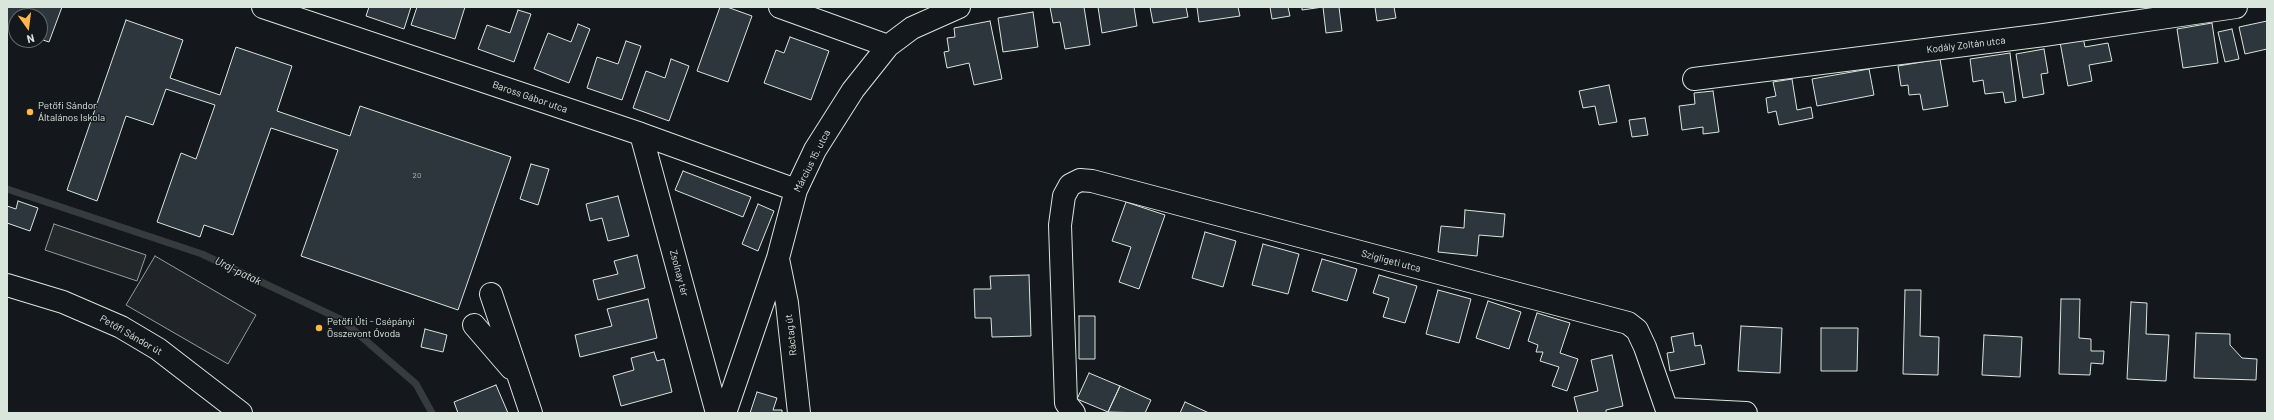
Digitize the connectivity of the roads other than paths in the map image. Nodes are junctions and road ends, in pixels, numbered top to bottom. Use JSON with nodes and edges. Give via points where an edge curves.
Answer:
{"nodes":[{"id":1,"x":263,"y":7,"type":"edge"},
{"id":2,"x":780,"y":7,"type":"edge"},
{"id":3,"x":958,"y":7,"type":"edge"},
{"id":4,"x":2236,"y":7,"type":"edge"},
{"id":5,"x":888,"y":46,"type":"junction"},
{"id":6,"x":1694,"y":79,"type":"dead end"},
{"id":7,"x":641,"y":134,"type":"junction"},
{"id":8,"x":796,"y":190,"type":"junction"},
{"id":9,"x":778,"y":258,"type":"junction"},
{"id":10,"x":7,"y":285,"type":"edge"},
{"id":11,"x":491,"y":294,"type":"dead end"},
{"id":12,"x":474,"y":325,"type":"dead end"},
{"id":13,"x":519,"y":377,"type":"junction"},
{"id":14,"x":1070,"y":408,"type":"edge"},
{"id":15,"x":1667,"y":411,"type":"edge"},
{"id":16,"x":241,"y":413,"type":"edge"},
{"id":17,"x":531,"y":413,"type":"edge"},
{"id":18,"x":717,"y":413,"type":"edge"},
{"id":19,"x":725,"y":413,"type":"edge"},
{"id":20,"x":799,"y":413,"type":"edge"},
{"id":21,"x":1746,"y":413,"type":"edge"}],
"edges":[{"from":1,"to":7,"type":"street","name":"Baross Gábor utca"},
{"from":2,"to":5,"type":"street"},
{"from":3,"to":5,"type":"street","name":"Március 15. utca","via":[[912,28]]},
{"from":4,"to":6,"type":"street","name":"Kodály Zoltán utca","via":[[2044,35]]},
{"from":5,"to":8,"type":"street","name":"Március 15. utca","via":[[836,116],[815,150]]},
{"from":7,"to":8,"type":"street","name":"Baross Gábor utca"},
{"from":7,"to":18,"type":"street","name":"Zsolnay tér"},
{"from":8,"to":9,"type":"street","name":"Március 15. utca"},
{"from":9,"to":19,"type":"street","name":"Március 15. utca"},
{"from":9,"to":20,"type":"street","name":"Ráctag út","via":[[787,303]]},
{"from":10,"to":16,"type":"street","name":"Petőfi Sándor út","via":[[62,302],[121,327],[158,350]]},
{"from":11,"to":13,"type":"street"},
{"from":12,"to":13,"type":"street"},
{"from":13,"to":17,"type":"street"},
{"from":14,"to":15,"type":"street","name":"Szigligeti utca","via":[[1060,225],[1064,196],[1070,185],[1080,180],[1092,181],[1628,323],[1640,336]]},
{"from":15,"to":21,"type":"street"}]}
